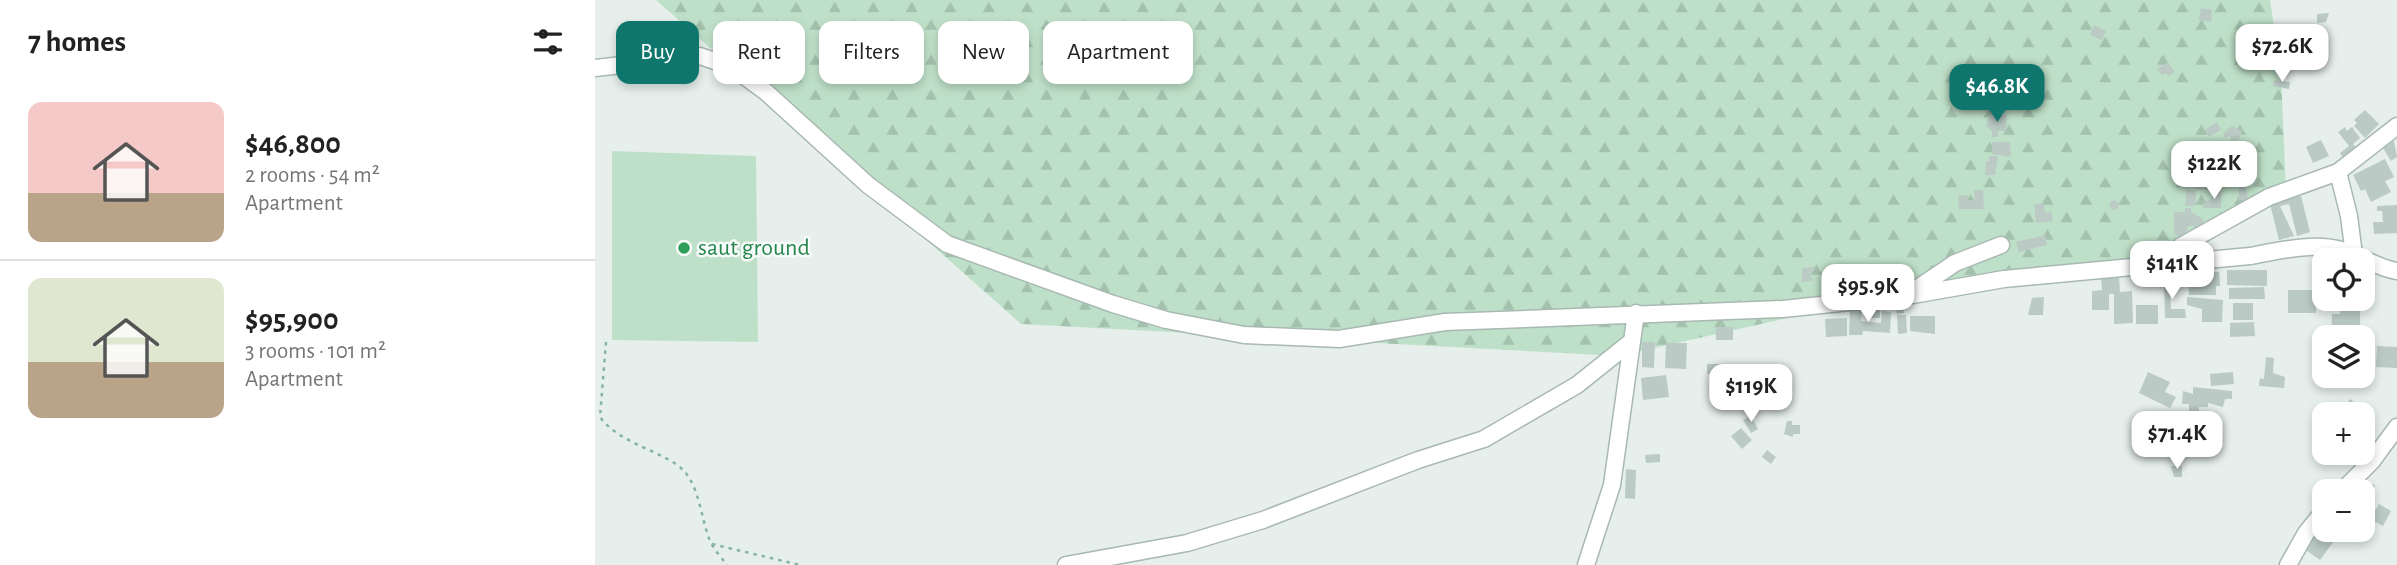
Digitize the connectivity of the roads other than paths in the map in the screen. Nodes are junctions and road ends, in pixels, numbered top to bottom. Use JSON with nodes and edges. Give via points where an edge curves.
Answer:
{"nodes":[{"id":1,"x":595,"y":68,"type":"edge"},
{"id":2,"x":2397,"y":126,"type":"edge"},
{"id":3,"x":2338,"y":172,"type":"junction"},
{"id":4,"x":2001,"y":245,"type":"dead end"},
{"id":5,"x":2353,"y":248,"type":"edge"},
{"id":6,"x":2312,"y":249,"type":"edge"},
{"id":7,"x":2165,"y":265,"type":"junction"},
{"id":8,"x":2375,"y":265,"type":"edge"},
{"id":9,"x":2397,"y":271,"type":"edge"},
{"id":10,"x":1907,"y":296,"type":"junction"},
{"id":11,"x":1636,"y":313,"type":"junction"},
{"id":12,"x":1632,"y":341,"type":"junction"},
{"id":13,"x":2397,"y":427,"type":"edge"},
{"id":14,"x":2354,"y":479,"type":"edge"},
{"id":15,"x":2312,"y":526,"type":"edge"},
{"id":16,"x":1066,"y":565,"type":"edge"},
{"id":17,"x":1586,"y":565,"type":"edge"},
{"id":18,"x":2288,"y":565,"type":"edge"}],
"edges":[{"from":1,"to":11,"type":"street","via":[[700,56],[732,67],[868,184],[947,244],[1166,320],[1244,335],[1339,339],[1445,322]]},
{"from":2,"to":3,"type":"street"},
{"from":3,"to":5,"type":"street"},
{"from":3,"to":7,"type":"street","via":[[2269,197],[2181,246]]},
{"from":4,"to":10,"type":"street","via":[[1955,263]]},
{"from":6,"to":7,"type":"street"},
{"from":7,"to":10,"type":"street","via":[[2004,279]]},
{"from":8,"to":9,"type":"street"},
{"from":10,"to":11,"type":"street","via":[[1770,310]]},
{"from":11,"to":12,"type":"street"},
{"from":12,"to":16,"type":"street","via":[[1577,386],[1485,439],[1187,543]]},
{"from":12,"to":17,"type":"street","via":[[1612,485]]},
{"from":13,"to":14,"type":"street"},
{"from":15,"to":18,"type":"street"}]}
